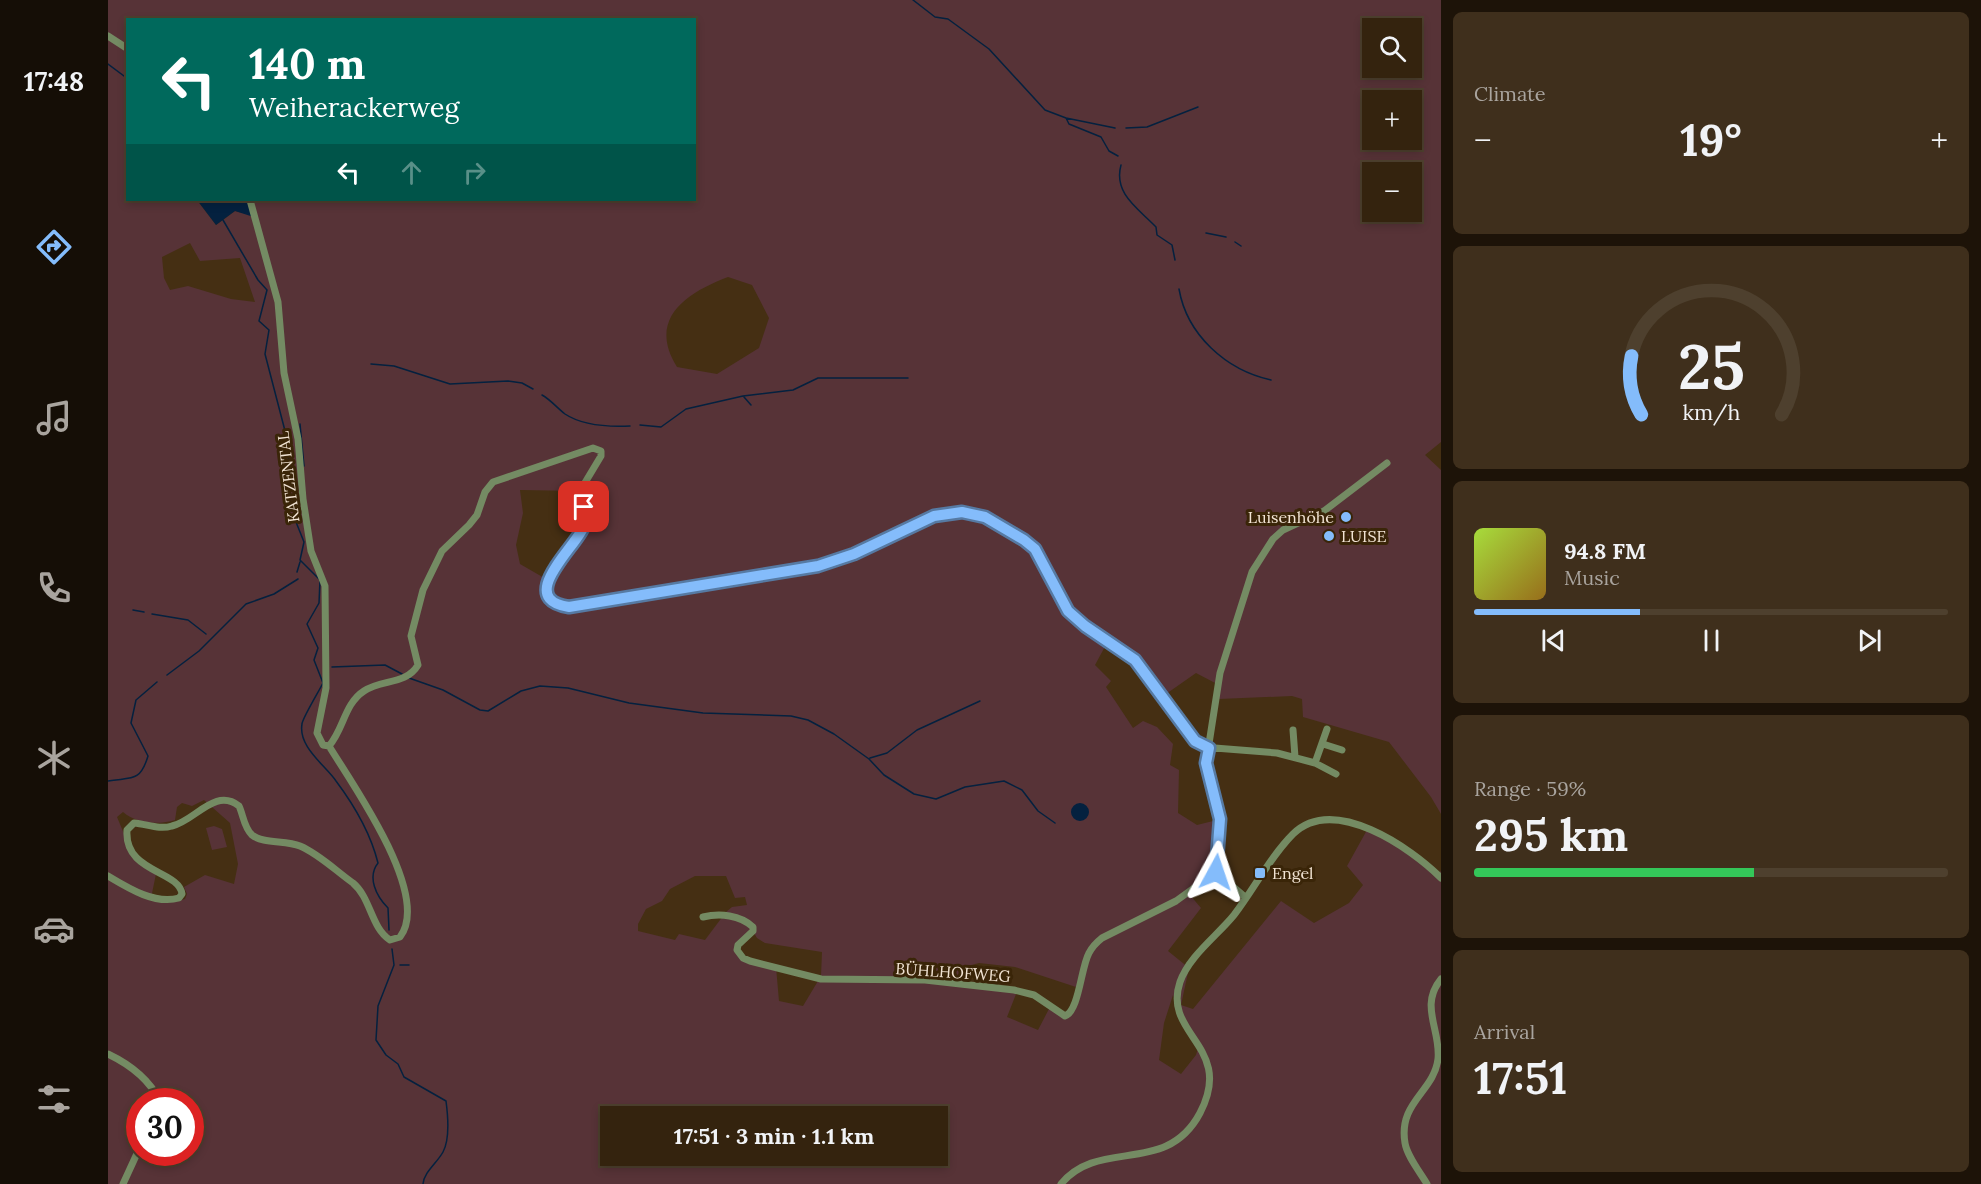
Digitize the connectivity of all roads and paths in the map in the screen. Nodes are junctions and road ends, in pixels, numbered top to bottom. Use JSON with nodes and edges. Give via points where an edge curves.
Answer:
{"nodes":[{"id":1,"x":108,"y":36,"type":"edge"},
{"id":2,"x":126,"y":48,"type":"edge"},
{"id":3,"x":250,"y":201,"type":"edge"},
{"id":4,"x":1387,"y":463,"type":"dead end"},
{"id":5,"x":1327,"y":729,"type":"dead end"},
{"id":6,"x":1293,"y":730,"type":"dead end"},
{"id":7,"x":1323,"y":744,"type":"junction"},
{"id":8,"x":329,"y":746,"type":"junction"},
{"id":9,"x":1209,"y":748,"type":"junction"},
{"id":10,"x":1342,"y":750,"type":"dead end"},
{"id":11,"x":1295,"y":757,"type":"junction"},
{"id":12,"x":1316,"y":763,"type":"junction"},
{"id":13,"x":1336,"y":774,"type":"dead end"},
{"id":14,"x":1216,"y":872,"type":"junction"},
{"id":15,"x":108,"y":876,"type":"edge"},
{"id":16,"x":1441,"y":878,"type":"edge"},
{"id":17,"x":1246,"y":898,"type":"junction"},
{"id":18,"x":703,"y":917,"type":"dead end"},
{"id":19,"x":1441,"y":979,"type":"edge"},
{"id":20,"x":108,"y":1054,"type":"edge"},
{"id":21,"x":152,"y":1088,"type":"edge"},
{"id":22,"x":131,"y":1166,"type":"edge"},
{"id":23,"x":123,"y":1184,"type":"edge"},
{"id":24,"x":1061,"y":1184,"type":"edge"},
{"id":25,"x":1427,"y":1184,"type":"edge"}],
"edges":[{"from":1,"to":2,"type":"street"},
{"from":3,"to":8,"type":"street","name":"KATZENTAL","via":[[276,293],[311,551],[325,586],[326,688],[317,733],[323,745]]},
{"from":4,"to":9,"type":"street","via":[[1324,511],[1282,530],[1262,556],[1245,589],[1221,673]]},
{"from":5,"to":7,"type":"street"},
{"from":6,"to":11,"type":"street"},
{"from":7,"to":10,"type":"street"},
{"from":7,"to":12,"type":"street"},
{"from":8,"to":9,"type":"street","via":[[354,699],[376,685],[406,677],[418,665],[411,636],[423,590],[442,551],[473,520],[493,482],[598,448],[601,456],[580,491],[584,526],[558,561],[547,588],[558,605],[569,607],[804,569],[854,554],[934,516],[972,513],[998,522],[1035,549],[1068,611],[1135,660],[1195,741]]},
{"from":8,"to":15,"type":"street","via":[[399,866],[407,917],[405,932],[400,937],[390,940],[384,936],[367,899],[356,886],[302,847],[250,834],[239,806],[228,800],[210,804],[171,827],[134,823],[127,830],[136,858],[179,886],[179,898],[144,894]]},
{"from":9,"to":11,"type":"street"},
{"from":9,"to":14,"type":"street","via":[[1206,763],[1220,819]]},
{"from":11,"to":12,"type":"street"},
{"from":12,"to":13,"type":"street"},
{"from":14,"to":17,"type":"street"},
{"from":14,"to":18,"type":"street","name":"BÜHLHOFWEG","via":[[1176,901],[1102,938],[1086,961],[1072,1011],[1065,1016],[1034,995],[1014,990],[925,980],[821,979],[750,961],[737,950],[753,931],[747,921],[720,914]]},
{"from":16,"to":17,"type":"street","via":[[1409,851],[1377,832],[1341,822],[1316,821],[1294,833]]},
{"from":17,"to":24,"type":"street","via":[[1189,965],[1180,982],[1177,996],[1182,1020],[1206,1056],[1210,1073],[1208,1094],[1192,1126],[1173,1144],[1155,1152],[1090,1163],[1070,1173]]},
{"from":19,"to":25,"type":"street","via":[[1430,1005],[1438,1058],[1406,1118],[1405,1144]]},
{"from":20,"to":21,"type":"street","via":[[135,1071]]},
{"from":22,"to":23,"type":"street"}]}
